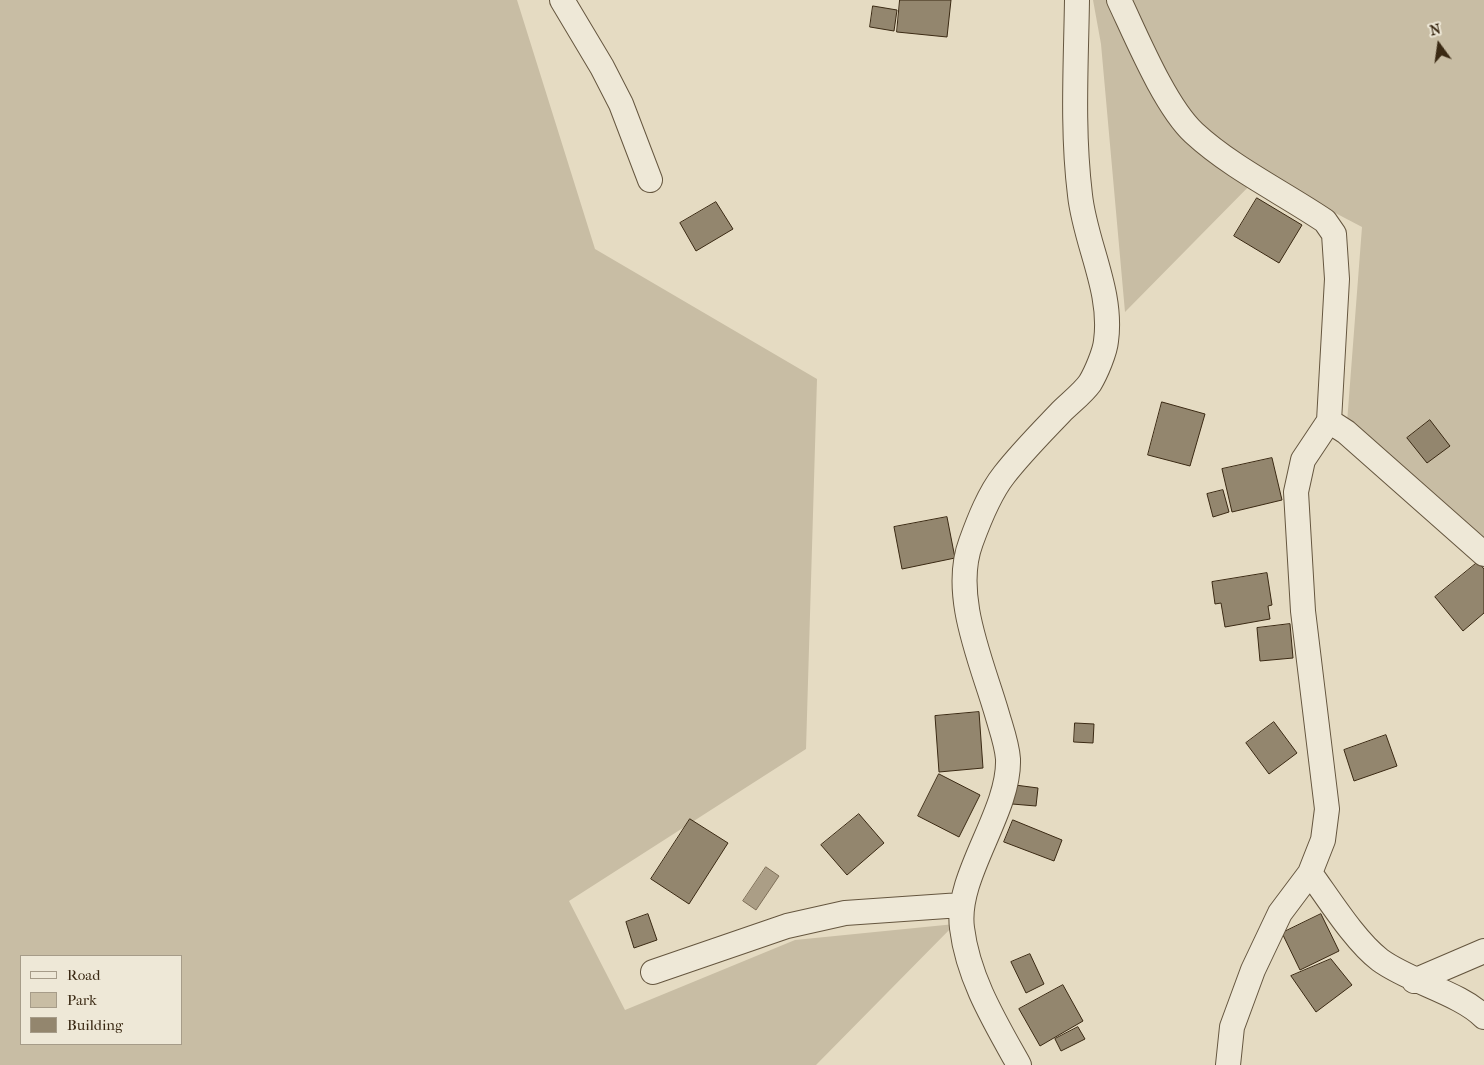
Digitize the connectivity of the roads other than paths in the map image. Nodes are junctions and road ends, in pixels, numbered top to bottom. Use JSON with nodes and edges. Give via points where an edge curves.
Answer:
{"nodes":[{"id":1,"x":562,"y":0,"type":"edge"},
{"id":2,"x":1077,"y":0,"type":"edge"},
{"id":3,"x":1119,"y":0,"type":"edge"},
{"id":4,"x":650,"y":180,"type":"dead end"},
{"id":5,"x":1328,"y":421,"type":"junction"},
{"id":6,"x":1484,"y":554,"type":"edge"},
{"id":7,"x":1310,"y":873,"type":"junction"},
{"id":8,"x":961,"y":906,"type":"junction"},
{"id":9,"x":1484,"y":951,"type":"edge"},
{"id":10,"x":653,"y":972,"type":"dead end"},
{"id":11,"x":1414,"y":981,"type":"junction"},
{"id":12,"x":1484,"y":1017,"type":"edge"},
{"id":13,"x":1019,"y":1065,"type":"edge"},
{"id":14,"x":1228,"y":1065,"type":"edge"}],
"edges":[{"from":1,"to":4,"type":"street","via":[[621,104]]},
{"from":2,"to":8,"type":"street","via":[[1075,125],[1080,198],[1101,286],[1106,342],[1090,383],[1002,477],[970,545],[963,581],[969,618],[1008,759],[1004,785]]},
{"from":3,"to":5,"type":"street","via":[[1173,107],[1194,132],[1224,156],[1325,221],[1334,234],[1337,279]]},
{"from":5,"to":6,"type":"street","via":[[1346,432]]},
{"from":5,"to":7,"type":"street","via":[[1303,460],[1296,492],[1302,611],[1327,809],[1322,840]]},
{"from":7,"to":11,"type":"street","via":[[1352,930],[1379,959]]},
{"from":7,"to":14,"type":"street","via":[[1280,913],[1253,970],[1232,1027]]},
{"from":8,"to":10,"type":"street","via":[[836,915],[787,926]]},
{"from":8,"to":13,"type":"street","via":[[970,965],[989,1012]]},
{"from":9,"to":11,"type":"street"},
{"from":11,"to":12,"type":"street","via":[[1476,1008]]}]}
